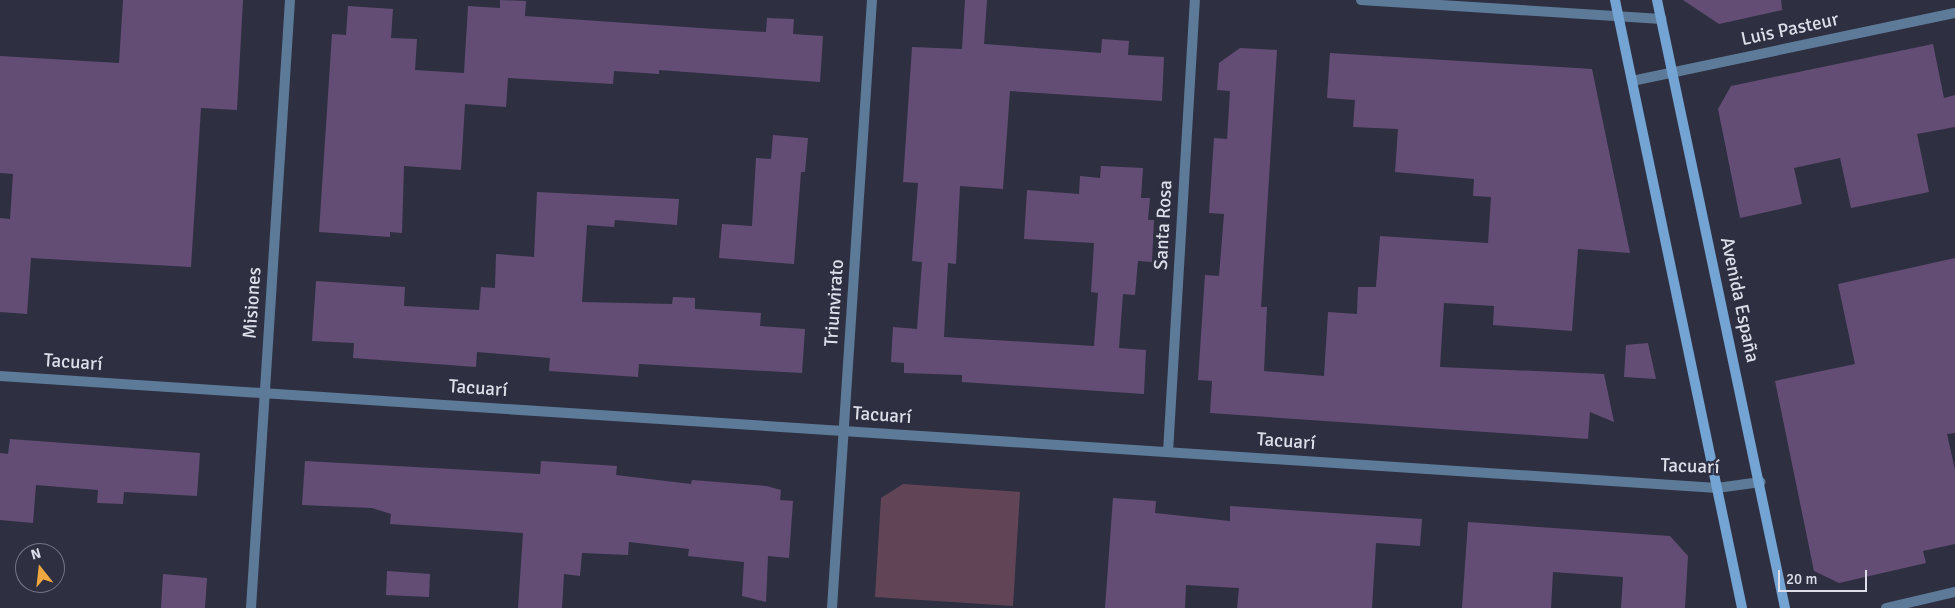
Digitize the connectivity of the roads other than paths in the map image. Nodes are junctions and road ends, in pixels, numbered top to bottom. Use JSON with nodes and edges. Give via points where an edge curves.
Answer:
{"nodes":[{"id":1,"x":290,"y":0,"type":"edge"},
{"id":2,"x":872,"y":0,"type":"edge"},
{"id":3,"x":1195,"y":0,"type":"edge"},
{"id":4,"x":1361,"y":0,"type":"edge"},
{"id":5,"x":1615,"y":0,"type":"edge"},
{"id":6,"x":1657,"y":0,"type":"edge"},
{"id":7,"x":1955,"y":13,"type":"edge"},
{"id":8,"x":1618,"y":17,"type":"junction"},
{"id":9,"x":1661,"y":19,"type":"junction"},
{"id":10,"x":1672,"y":73,"type":"junction"},
{"id":11,"x":1632,"y":81,"type":"junction"},
{"id":12,"x":0,"y":376,"type":"edge"},
{"id":13,"x":265,"y":393,"type":"junction"},
{"id":14,"x":844,"y":430,"type":"junction"},
{"id":15,"x":1168,"y":452,"type":"junction"},
{"id":16,"x":1761,"y":482,"type":"junction"},
{"id":17,"x":1717,"y":488,"type":"junction"},
{"id":18,"x":1955,"y":592,"type":"edge"},
{"id":19,"x":251,"y":608,"type":"edge"},
{"id":20,"x":832,"y":608,"type":"edge"},
{"id":21,"x":1742,"y":608,"type":"edge"},
{"id":22,"x":1785,"y":608,"type":"edge"},
{"id":23,"x":1886,"y":608,"type":"edge"}],
"edges":[{"from":1,"to":13,"type":"street","name":"Misiones"},
{"from":2,"to":14,"type":"street","name":"Triunvirato"},
{"from":3,"to":15,"type":"street","name":"Santa Rosa"},
{"from":4,"to":8,"type":"street"},
{"from":5,"to":8,"type":"main road"},
{"from":6,"to":9,"type":"main road","name":"Avenida España"},
{"from":7,"to":10,"type":"street","name":"Luis Pasteur"},
{"from":8,"to":9,"type":"street"},
{"from":8,"to":11,"type":"main road"},
{"from":9,"to":10,"type":"main road","name":"Avenida España"},
{"from":10,"to":11,"type":"street","name":"Luis Pasteur"},
{"from":10,"to":16,"type":"main road","name":"Avenida España"},
{"from":11,"to":17,"type":"main road"},
{"from":12,"to":13,"type":"street","name":"Tacuarí"},
{"from":13,"to":14,"type":"street","name":"Tacuarí"},
{"from":13,"to":19,"type":"street","name":"Misiones"},
{"from":14,"to":15,"type":"street","name":"Tacuarí"},
{"from":14,"to":20,"type":"street","name":"Triunvirato"},
{"from":15,"to":17,"type":"street","name":"Tacuarí"},
{"from":16,"to":17,"type":"street","name":"Tacuarí"},
{"from":16,"to":22,"type":"main road","name":"Avenida España"},
{"from":17,"to":21,"type":"main road"},
{"from":18,"to":23,"type":"street"}]}
